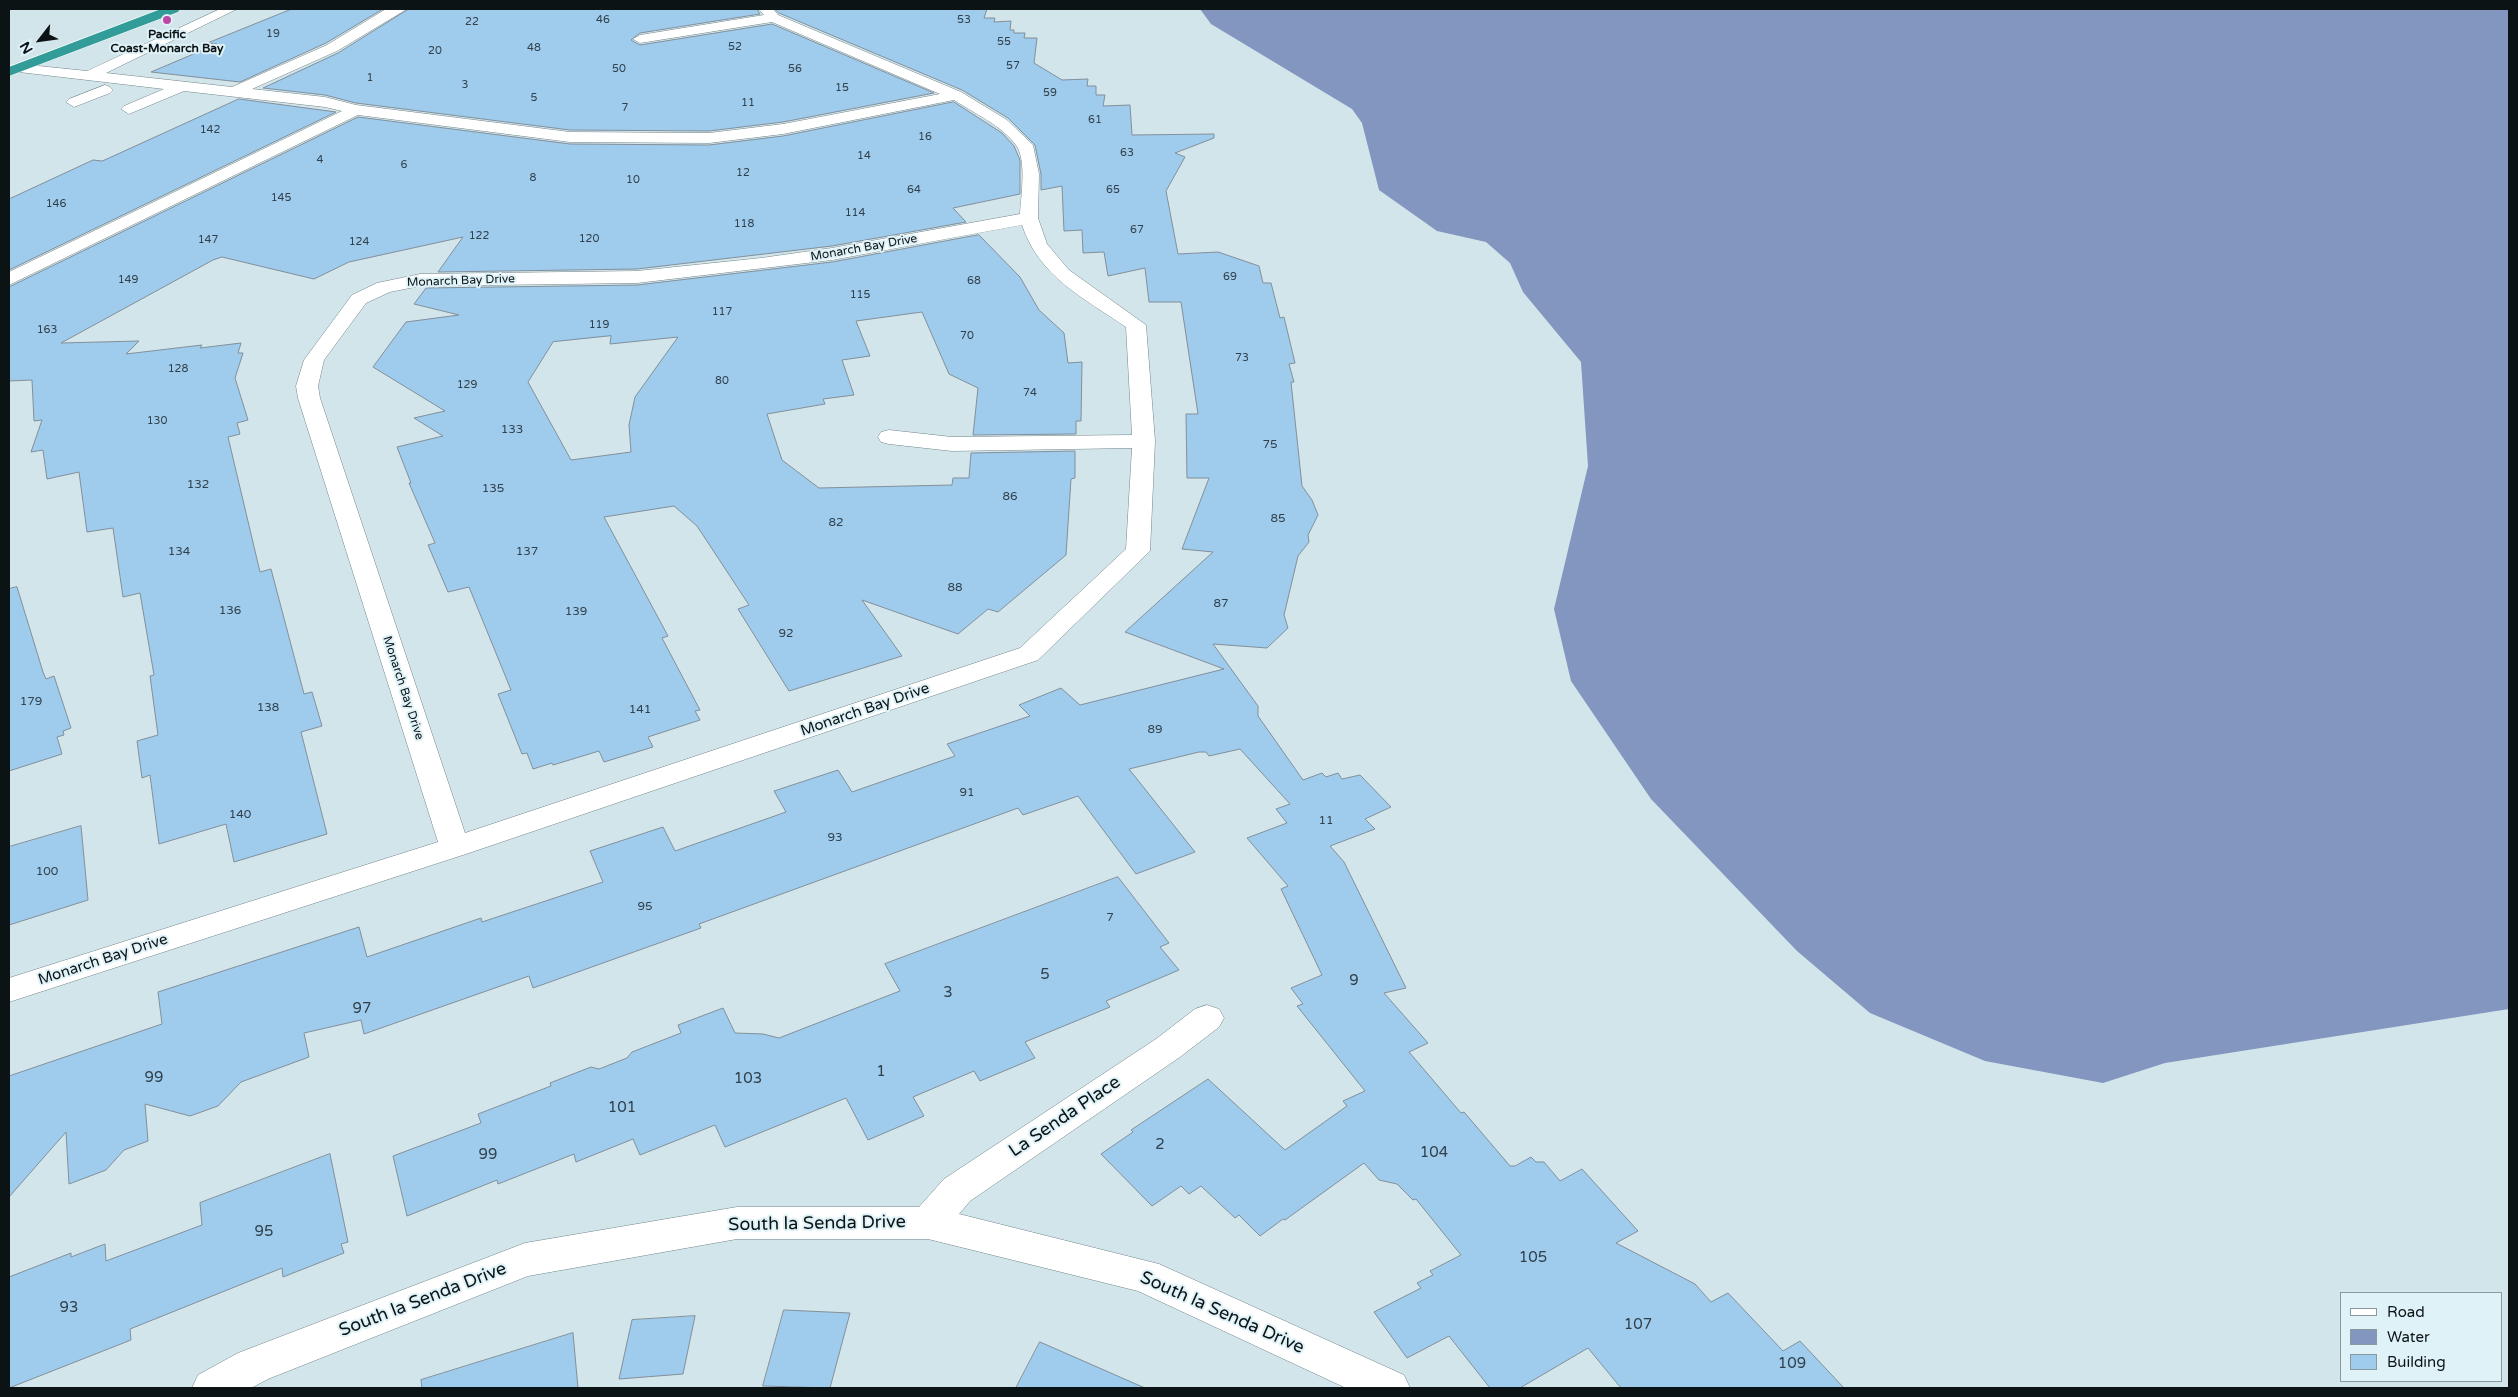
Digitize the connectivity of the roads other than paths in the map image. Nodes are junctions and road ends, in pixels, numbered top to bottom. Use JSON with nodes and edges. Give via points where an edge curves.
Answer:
{"nodes":[{"id":1,"x":173,"y":9,"type":"edge"},
{"id":2,"x":230,"y":9,"type":"edge"},
{"id":3,"x":400,"y":9,"type":"edge"},
{"id":4,"x":769,"y":13,"type":"edge"},
{"id":5,"x":640,"y":39,"type":"dead end"},
{"id":6,"x":14,"y":70,"type":"edge"},
{"id":7,"x":91,"y":75,"type":"junction"},
{"id":8,"x":9,"y":80,"type":"edge"},
{"id":9,"x":70,"y":85,"type":"junction"},
{"id":10,"x":184,"y":85,"type":"junction"},
{"id":11,"x":105,"y":90,"type":"junction"},
{"id":12,"x":238,"y":91,"type":"junction"},
{"id":13,"x":956,"y":95,"type":"junction"},
{"id":14,"x":160,"y":96,"type":"junction"},
{"id":15,"x":74,"y":102,"type":"dead end"},
{"id":16,"x":212,"y":102,"type":"junction"},
{"id":17,"x":130,"y":109,"type":"dead end"},
{"id":18,"x":356,"y":110,"type":"junction"},
{"id":19,"x":1029,"y":218,"type":"junction"},
{"id":20,"x":9,"y":280,"type":"edge"},
{"id":21,"x":889,"y":437,"type":"dead end"},
{"id":22,"x":1144,"y":442,"type":"junction"},
{"id":23,"x":455,"y":847,"type":"junction"},
{"id":24,"x":9,"y":990,"type":"edge"},
{"id":25,"x":1208,"y":1018,"type":"dead end"},
{"id":26,"x":928,"y":1223,"type":"junction"},
{"id":27,"x":213,"y":1388,"type":"edge"},
{"id":28,"x":1389,"y":1388,"type":"edge"}],
"edges":[{"from":1,"to":6,"type":"highway"},
{"from":2,"to":7,"type":"street"},
{"from":3,"to":12,"type":"street","via":[[332,48]]},
{"from":4,"to":5,"type":"street","name":"Monarch Bay Drive"},
{"from":4,"to":13,"type":"street","name":"Monarch Bay Drive"},
{"from":6,"to":7,"type":"street"},
{"from":7,"to":9,"type":"street"},
{"from":7,"to":10,"type":"street"},
{"from":8,"to":9,"type":"street"},
{"from":9,"to":11,"type":"street"},
{"from":10,"to":12,"type":"street"},
{"from":10,"to":14,"type":"street"},
{"from":11,"to":14,"type":"street"},
{"from":11,"to":15,"type":"street"},
{"from":12,"to":16,"type":"street"},
{"from":12,"to":18,"type":"street","via":[[325,102]]},
{"from":13,"to":18,"type":"street","via":[[783,129],[709,138],[570,137]]},
{"from":13,"to":19,"type":"street","name":"Monarch Bay Drive","via":[[1000,123],[1025,145],[1031,174]]},
{"from":14,"to":16,"type":"street"},
{"from":14,"to":17,"type":"street"},
{"from":16,"to":18,"type":"street","via":[[298,112]]},
{"from":18,"to":20,"type":"street"},
{"from":19,"to":22,"type":"street","name":"Monarch Bay Drive","via":[[1038,245],[1062,274],[1136,324]]},
{"from":19,"to":23,"type":"street","name":"Monarch Bay Drive","via":[[761,264],[637,276],[420,280],[384,287],[359,299],[314,360],[307,386],[309,398]]},
{"from":21,"to":22,"type":"street","via":[[952,444]]},
{"from":22,"to":23,"type":"street","name":"Monarch Bay Drive","via":[[1138,551],[1030,654]]},
{"from":23,"to":24,"type":"street","name":"Monarch Bay Drive"},
{"from":25,"to":26,"type":"street","name":"La Senda Place","via":[[957,1190]]},
{"from":26,"to":27,"type":"street","name":"South la Senda Drive","via":[[737,1223],[525,1260],[253,1366]]},
{"from":26,"to":28,"type":"street","name":"South la Senda Drive","via":[[1145,1276]]}]}
